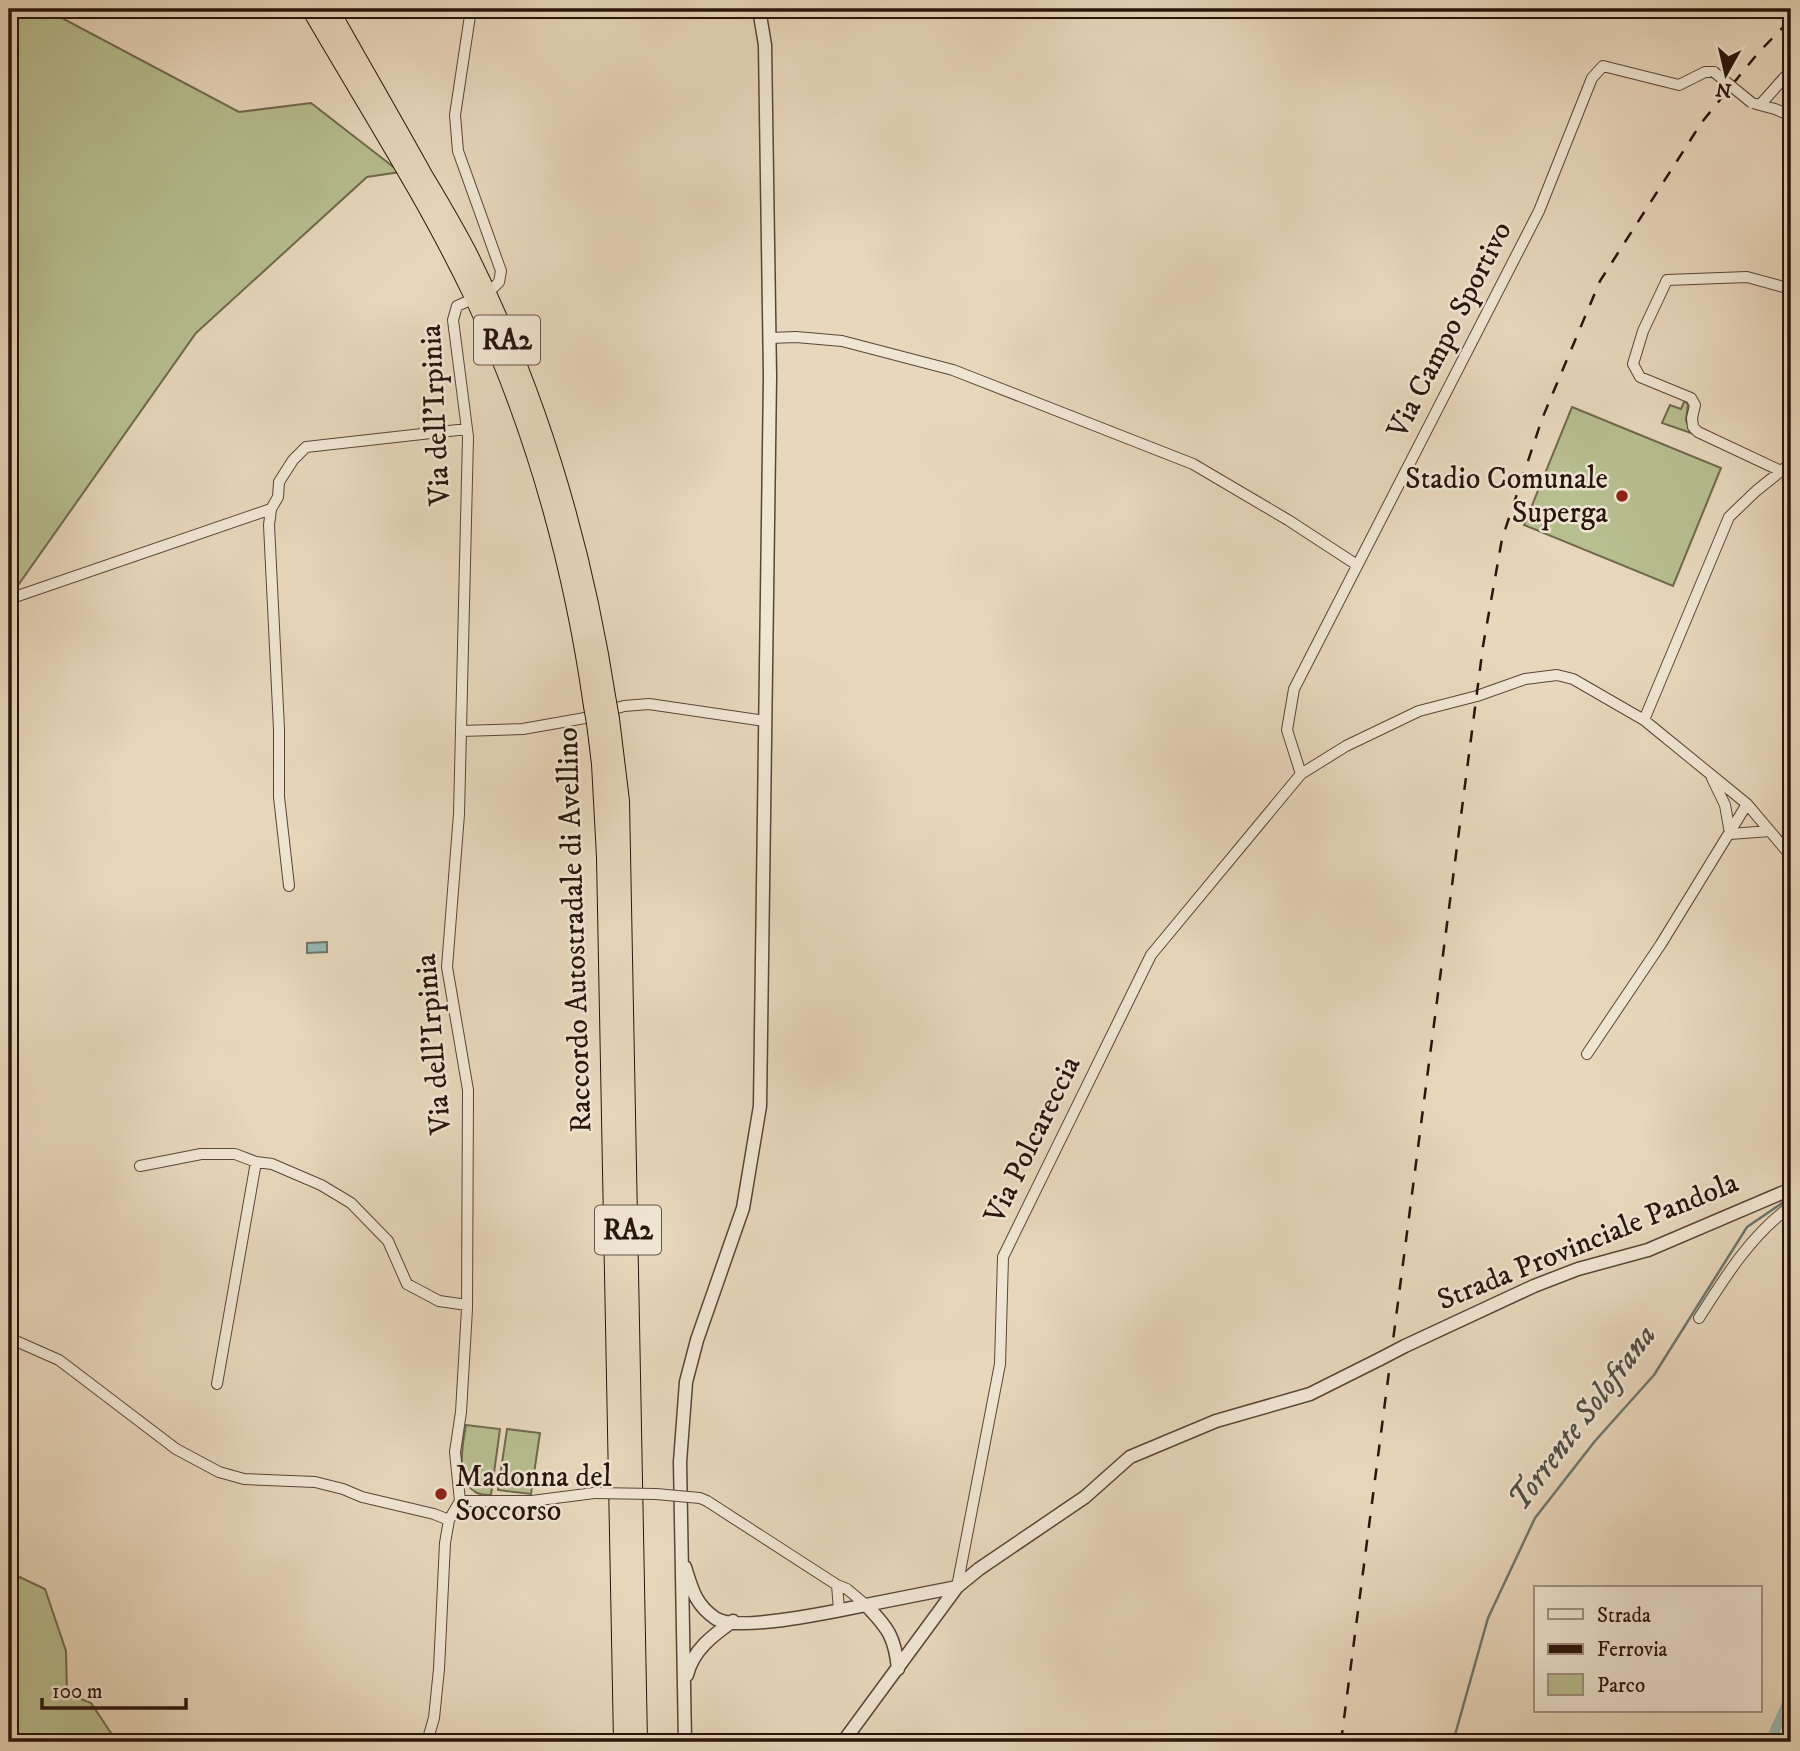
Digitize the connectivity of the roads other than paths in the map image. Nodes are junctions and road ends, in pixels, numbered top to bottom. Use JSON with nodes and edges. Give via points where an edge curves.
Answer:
{"nodes":[{"id":1,"x":312,"y":9,"type":"edge"},
{"id":2,"x":329,"y":9,"type":"edge"},
{"id":3,"x":471,"y":9,"type":"edge"},
{"id":4,"x":759,"y":9,"type":"edge"},
{"id":5,"x":1791,"y":70,"type":"edge"},
{"id":6,"x":1756,"y":104,"type":"junction"},
{"id":7,"x":1791,"y":116,"type":"edge"},
{"id":8,"x":493,"y":288,"type":"dead end"},
{"id":9,"x":1791,"y":289,"type":"edge"},
{"id":10,"x":466,"y":302,"type":"dead end"},
{"id":11,"x":770,"y":338,"type":"junction"},
{"id":12,"x":467,"y":429,"type":"junction"},
{"id":13,"x":1791,"y":463,"type":"edge"},
{"id":14,"x":1781,"y":471,"type":"junction"},
{"id":15,"x":271,"y":509,"type":"junction"},
{"id":16,"x":1357,"y":565,"type":"junction"},
{"id":17,"x":9,"y":599,"type":"edge"},
{"id":18,"x":602,"y":713,"type":"junction"},
{"id":19,"x":1644,"y":720,"type":"junction"},
{"id":20,"x":765,"y":721,"type":"junction"},
{"id":21,"x":461,"y":731,"type":"junction"},
{"id":22,"x":1710,"y":773,"type":"junction"},
{"id":23,"x":1301,"y":774,"type":"junction"},
{"id":24,"x":1748,"y":804,"type":"junction"},
{"id":25,"x":1770,"y":831,"type":"junction"},
{"id":26,"x":1730,"y":834,"type":"junction"},
{"id":27,"x":1791,"y":856,"type":"edge"},
{"id":28,"x":289,"y":886,"type":"dead end"},
{"id":29,"x":1587,"y":1054,"type":"dead end"},
{"id":30,"x":256,"y":1163,"type":"junction"},
{"id":31,"x":140,"y":1166,"type":"dead end"},
{"id":32,"x":1791,"y":1189,"type":"edge"},
{"id":33,"x":1791,"y":1206,"type":"edge"},
{"id":34,"x":467,"y":1305,"type":"junction"},
{"id":35,"x":1699,"y":1318,"type":"dead end"},
{"id":36,"x":9,"y":1338,"type":"edge"},
{"id":37,"x":217,"y":1384,"type":"dead end"},
{"id":38,"x":460,"y":1502,"type":"junction"},
{"id":39,"x":449,"y":1520,"type":"junction"},
{"id":40,"x":682,"y":1557,"type":"junction"},
{"id":41,"x":837,"y":1585,"type":"junction"},
{"id":42,"x":957,"y":1587,"type":"junction"},
{"id":43,"x":866,"y":1605,"type":"junction"},
{"id":44,"x":839,"y":1611,"type":"junction"},
{"id":45,"x":733,"y":1621,"type":"junction"},
{"id":46,"x":898,"y":1669,"type":"junction"},
{"id":47,"x":683,"y":1689,"type":"junction"},
{"id":48,"x":427,"y":1742,"type":"edge"},
{"id":49,"x":623,"y":1742,"type":"edge"},
{"id":50,"x":638,"y":1742,"type":"edge"},
{"id":51,"x":685,"y":1742,"type":"edge"},
{"id":52,"x":843,"y":1742,"type":"edge"}],
"edges":[{"from":1,"to":18,"type":"highway","name":"Raccordo Autostradale di Avellino","number":"RA2","via":[[443,238],[495,347],[548,493]]},
{"from":2,"to":18,"type":"highway","name":"Raccordo Autostradale di Avellino","number":"RA2","via":[[469,256],[528,392],[554,463],[584,573]]},
{"from":3,"to":8,"type":"street","via":[[455,114],[458,151],[502,271]]},
{"from":4,"to":11,"type":"street","via":[[765,46]]},
{"from":5,"to":6,"type":"street"},
{"from":6,"to":7,"type":"street"},
{"from":6,"to":16,"type":"street","name":"Via Campo Sportivo","bridge":true,"via":[[1714,72],[1679,85],[1610,66],[1598,71],[1539,211]]},
{"from":9,"to":14,"type":"street","via":[[1747,277],[1667,280],[1633,364],[1640,377],[1691,398],[1695,405],[1693,427],[1698,432]]},
{"from":10,"to":12,"type":"street","name":"Via dell'Irpinia","via":[[457,306],[453,320]]},
{"from":11,"to":16,"type":"street","via":[[842,341],[953,370],[1193,464]]},
{"from":11,"to":20,"type":"street"},
{"from":12,"to":15,"type":"street","via":[[306,447],[279,482]]},
{"from":12,"to":21,"type":"street","name":"Via dell'Irpinia"},
{"from":13,"to":14,"type":"street"},
{"from":14,"to":19,"type":"street","via":[[1729,517]]},
{"from":15,"to":17,"type":"street"},
{"from":15,"to":28,"type":"street","via":[[279,797]]},
{"from":16,"to":23,"type":"street","name":"Via Campo Sportivo","via":[[1294,689],[1287,730]]},
{"from":18,"to":49,"type":"highway","name":"Raccordo Autostradale di Avellino","number":"RA2"},
{"from":18,"to":50,"type":"highway","name":"Raccordo Autostradale di Avellino","number":"RA2","via":[[620,801]]},
{"from":19,"to":22,"type":"street"},
{"from":19,"to":23,"type":"street","via":[[1573,679],[1557,675],[1525,679],[1405,716]]},
{"from":20,"to":21,"type":"street","via":[[649,704],[523,729]]},
{"from":20,"to":40,"type":"street","via":[[760,1105],[743,1208],[686,1382],[680,1462]]},
{"from":21,"to":34,"type":"street","name":"Via dell'Irpinia","via":[[447,967],[468,1090]]},
{"from":22,"to":24,"type":"street"},
{"from":22,"to":26,"type":"street","via":[[1725,806]]},
{"from":23,"to":42,"type":"street","name":"Via Polcareccia","via":[[1151,955],[1003,1257],[1000,1364]]},
{"from":24,"to":25,"type":"street"},
{"from":24,"to":26,"type":"street"},
{"from":25,"to":26,"type":"street"},
{"from":25,"to":27,"type":"street"},
{"from":26,"to":29,"type":"street"},
{"from":30,"to":31,"type":"street","via":[[234,1154],[201,1154]]},
{"from":30,"to":34,"type":"street","via":[[272,1164],[351,1203],[388,1241],[407,1284],[439,1301]]},
{"from":30,"to":37,"type":"street"},
{"from":32,"to":42,"type":"street","name":"Strada Provinciale Pandola","bridge":true,"via":[[1648,1250],[1534,1286],[1310,1394],[1216,1422],[1130,1457],[1085,1497]]},
{"from":33,"to":35,"type":"street","via":[[1753,1241]]},
{"from":34,"to":38,"type":"street","name":"Via dell'Irpinia","via":[[455,1452]]},
{"from":36,"to":39,"type":"street","via":[[59,1360],[176,1449],[219,1472],[244,1479],[314,1482]]},
{"from":38,"to":39,"type":"street"},
{"from":38,"to":41,"type":"street","bridge":true,"via":[[532,1502],[594,1493],[700,1498]]},
{"from":39,"to":48,"type":"street","via":[[434,1718]]},
{"from":40,"to":45,"type":"street","via":[[694,1598],[717,1620]]},
{"from":40,"to":47,"type":"street"},
{"from":41,"to":43,"type":"street"},
{"from":41,"to":44,"type":"street"},
{"from":42,"to":43,"type":"street"},
{"from":42,"to":46,"type":"street"},
{"from":43,"to":44,"type":"street"},
{"from":43,"to":46,"type":"street","via":[[888,1627]]},
{"from":44,"to":45,"type":"street","via":[[784,1620]]},
{"from":45,"to":47,"type":"street","via":[[702,1646],[691,1661]]},
{"from":46,"to":52,"type":"street"},
{"from":47,"to":51,"type":"street"}]}
